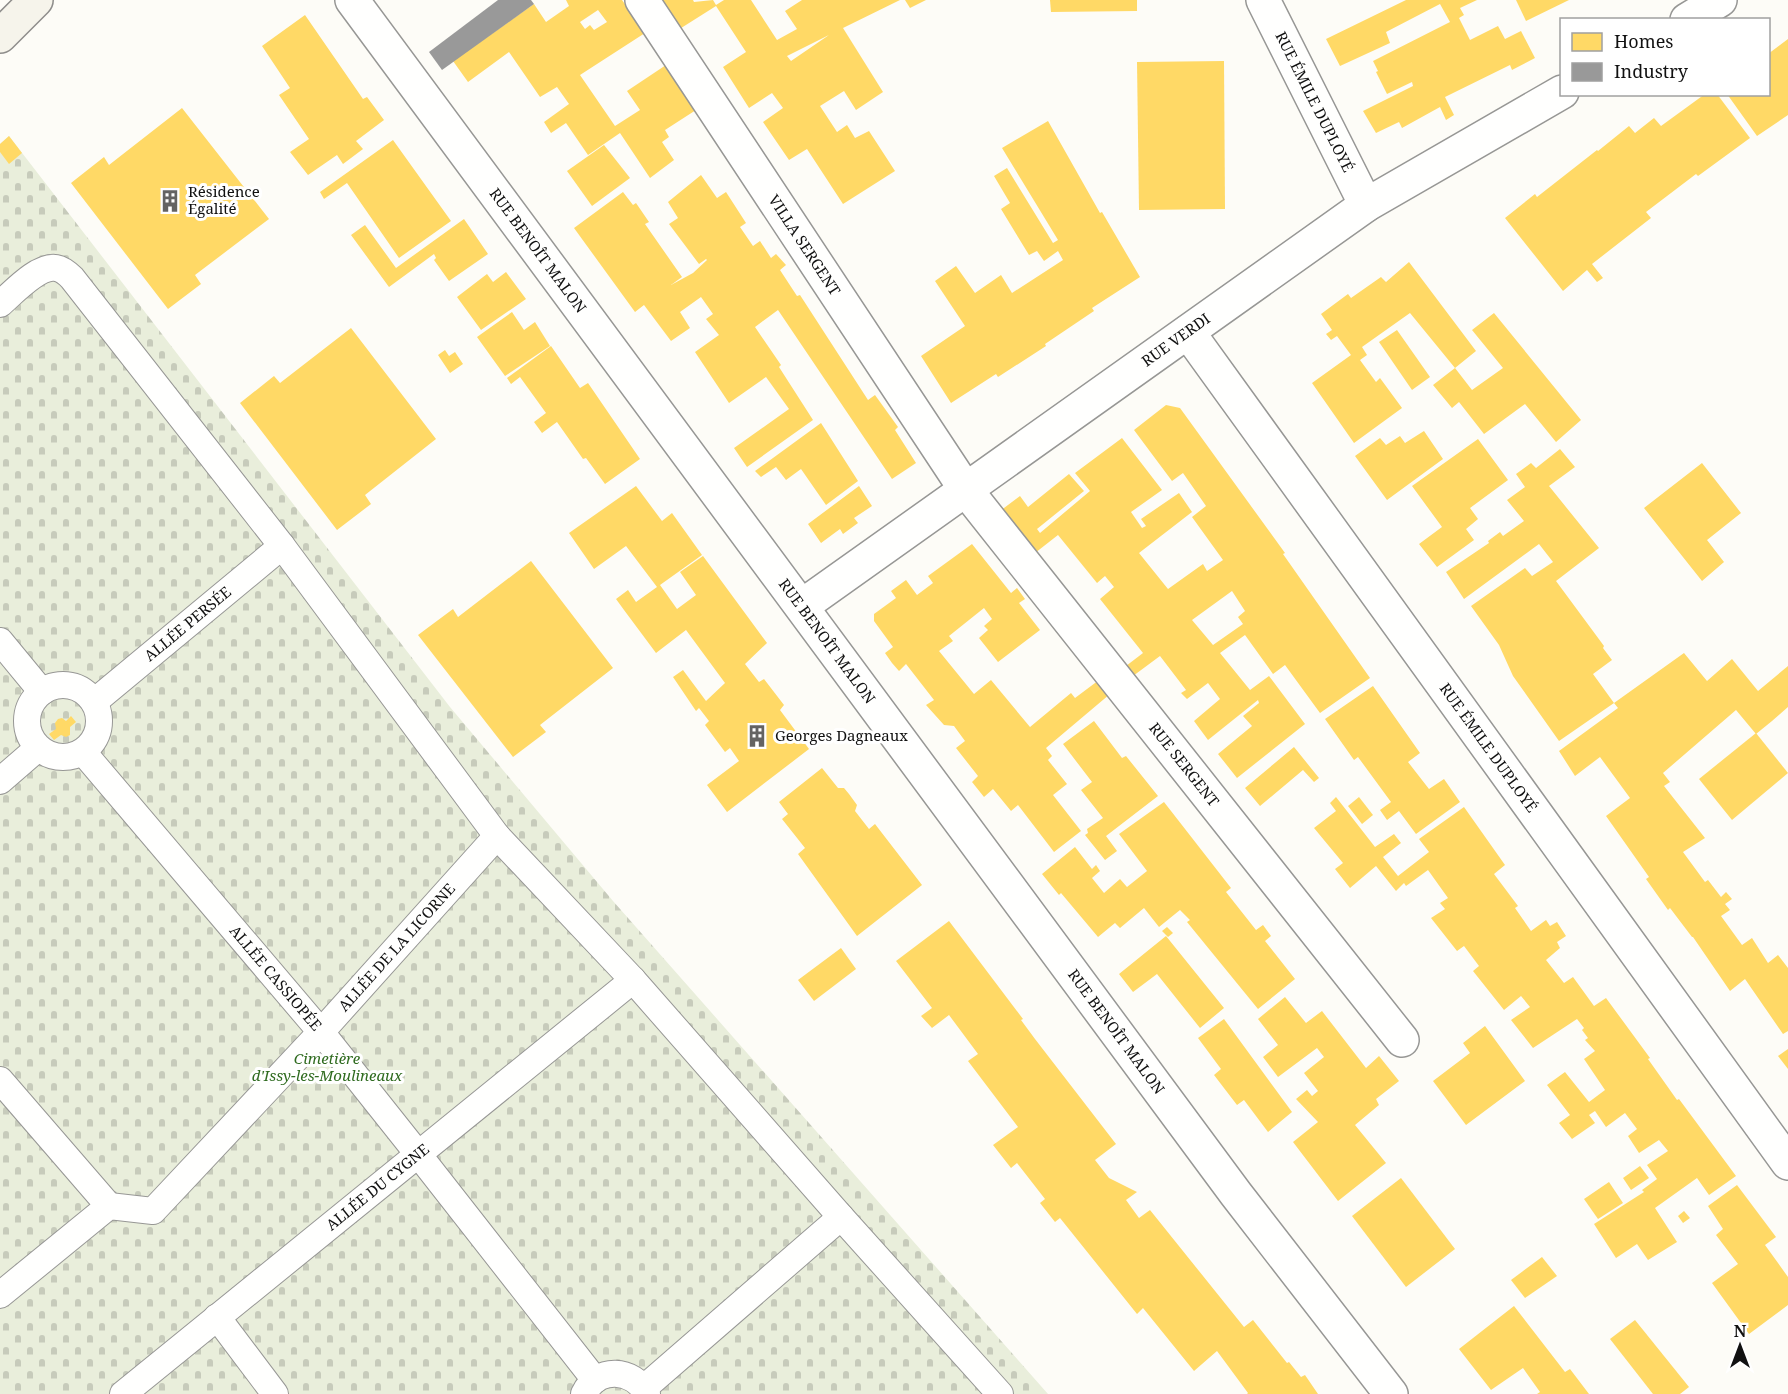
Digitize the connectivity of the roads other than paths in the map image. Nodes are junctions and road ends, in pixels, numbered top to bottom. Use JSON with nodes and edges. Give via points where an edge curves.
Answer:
{"nodes":[{"id":1,"x":36,"y":0,"type":"edge"},
{"id":2,"x":352,"y":0,"type":"edge"},
{"id":3,"x":642,"y":0,"type":"edge"},
{"id":4,"x":1263,"y":0,"type":"edge"},
{"id":5,"x":1720,"y":0,"type":"edge"},
{"id":6,"x":1690,"y":18,"type":"edge"},
{"id":7,"x":0,"y":36,"type":"edge"},
{"id":8,"x":1560,"y":93,"type":"edge"},
{"id":9,"x":1366,"y":205,"type":"junction"},
{"id":10,"x":0,"y":304,"type":"edge"},
{"id":11,"x":1188,"y":332,"type":"junction"},
{"id":12,"x":966,"y":490,"type":"junction"},
{"id":13,"x":282,"y":546,"type":"junction"},
{"id":14,"x":802,"y":606,"type":"junction"},
{"id":15,"x":0,"y":641,"type":"edge"},
{"id":16,"x":42,"y":692,"type":"junction"},
{"id":17,"x":93,"y":702,"type":"junction"},
{"id":18,"x":38,"y":748,"type":"junction"},
{"id":19,"x":83,"y":752,"type":"junction"},
{"id":20,"x":0,"y":781,"type":"edge"},
{"id":21,"x":497,"y":836,"type":"junction"},
{"id":22,"x":633,"y":980,"type":"junction"},
{"id":23,"x":321,"y":1032,"type":"junction"},
{"id":24,"x":1402,"y":1040,"type":"dead end"},
{"id":25,"x":0,"y":1080,"type":"edge"},
{"id":26,"x":418,"y":1154,"type":"junction"},
{"id":27,"x":1788,"y":1163,"type":"edge"},
{"id":28,"x":109,"y":1206,"type":"junction"},
{"id":29,"x":841,"y":1218,"type":"junction"},
{"id":30,"x":0,"y":1295,"type":"edge"},
{"id":31,"x":217,"y":1317,"type":"junction"},
{"id":32,"x":590,"y":1387,"type":"edge"},
{"id":33,"x":646,"y":1391,"type":"edge"},
{"id":34,"x":123,"y":1394,"type":"edge"},
{"id":35,"x":275,"y":1394,"type":"edge"},
{"id":36,"x":1000,"y":1394,"type":"edge"},
{"id":37,"x":1391,"y":1394,"type":"edge"}],
"edges":[{"from":1,"to":7,"type":"main road"},
{"from":2,"to":14,"type":"street","name":"RUE BENOÎT MALON"},
{"from":3,"to":12,"type":"street","name":"VILLA SERGENT"},
{"from":4,"to":9,"type":"street","name":"RUE ÉMILE DUPLOYÉ"},
{"from":5,"to":6,"type":"street"},
{"from":8,"to":9,"type":"street","name":"RUE VERDI"},
{"from":9,"to":11,"type":"street","name":"RUE VERDI"},
{"from":10,"to":13,"type":"lane","via":[[46,268],[56,268],[72,278]]},
{"from":11,"to":12,"type":"street","name":"RUE VERDI"},
{"from":11,"to":27,"type":"street","name":"RUE ÉMILE DUPLOYÉ"},
{"from":12,"to":14,"type":"street","name":"RUE VERDI"},
{"from":12,"to":24,"type":"street","name":"RUE SERGENT"},
{"from":13,"to":17,"type":"lane","name":"ALLÉE PERSÉE"},
{"from":13,"to":21,"type":"lane"},
{"from":14,"to":37,"type":"street","name":"RUE BENOÎT MALON","via":[[1236,1194]]},
{"from":15,"to":16,"type":"lane"},
{"from":16,"to":17,"type":"lane","via":[[64,685],[86,693]]},
{"from":16,"to":18,"type":"lane","via":[[34,699],[27,719]]},
{"from":17,"to":19,"type":"lane","via":[[99,724]]},
{"from":18,"to":19,"type":"lane","via":[[60,757]]},
{"from":18,"to":20,"type":"lane"},
{"from":19,"to":23,"type":"lane","name":"ALLÉE CASSIOPÉE"},
{"from":21,"to":22,"type":"lane"},
{"from":21,"to":23,"type":"lane","name":"ALLÉE DE LA LICORNE"},
{"from":22,"to":26,"type":"lane","name":"ALLÉE DU CYGNE"},
{"from":22,"to":29,"type":"lane"},
{"from":23,"to":26,"type":"lane","name":"ALLÉE CASSIOPÉE"},
{"from":23,"to":28,"type":"lane","name":"ALLÉE DE LA LICORNE","via":[[153,1211]]},
{"from":25,"to":28,"type":"lane"},
{"from":26,"to":31,"type":"lane","name":"ALLÉE DU CYGNE"},
{"from":26,"to":32,"type":"lane","name":"ALLÉE CASSIOPÉE"},
{"from":28,"to":30,"type":"lane"},
{"from":29,"to":33,"type":"lane"},
{"from":29,"to":36,"type":"lane"},
{"from":31,"to":34,"type":"lane","name":"ALLÉE DU CYGNE"},
{"from":31,"to":35,"type":"lane"},
{"from":32,"to":33,"type":"lane","via":[[605,1375],[616,1373],[636,1380]]}]}
